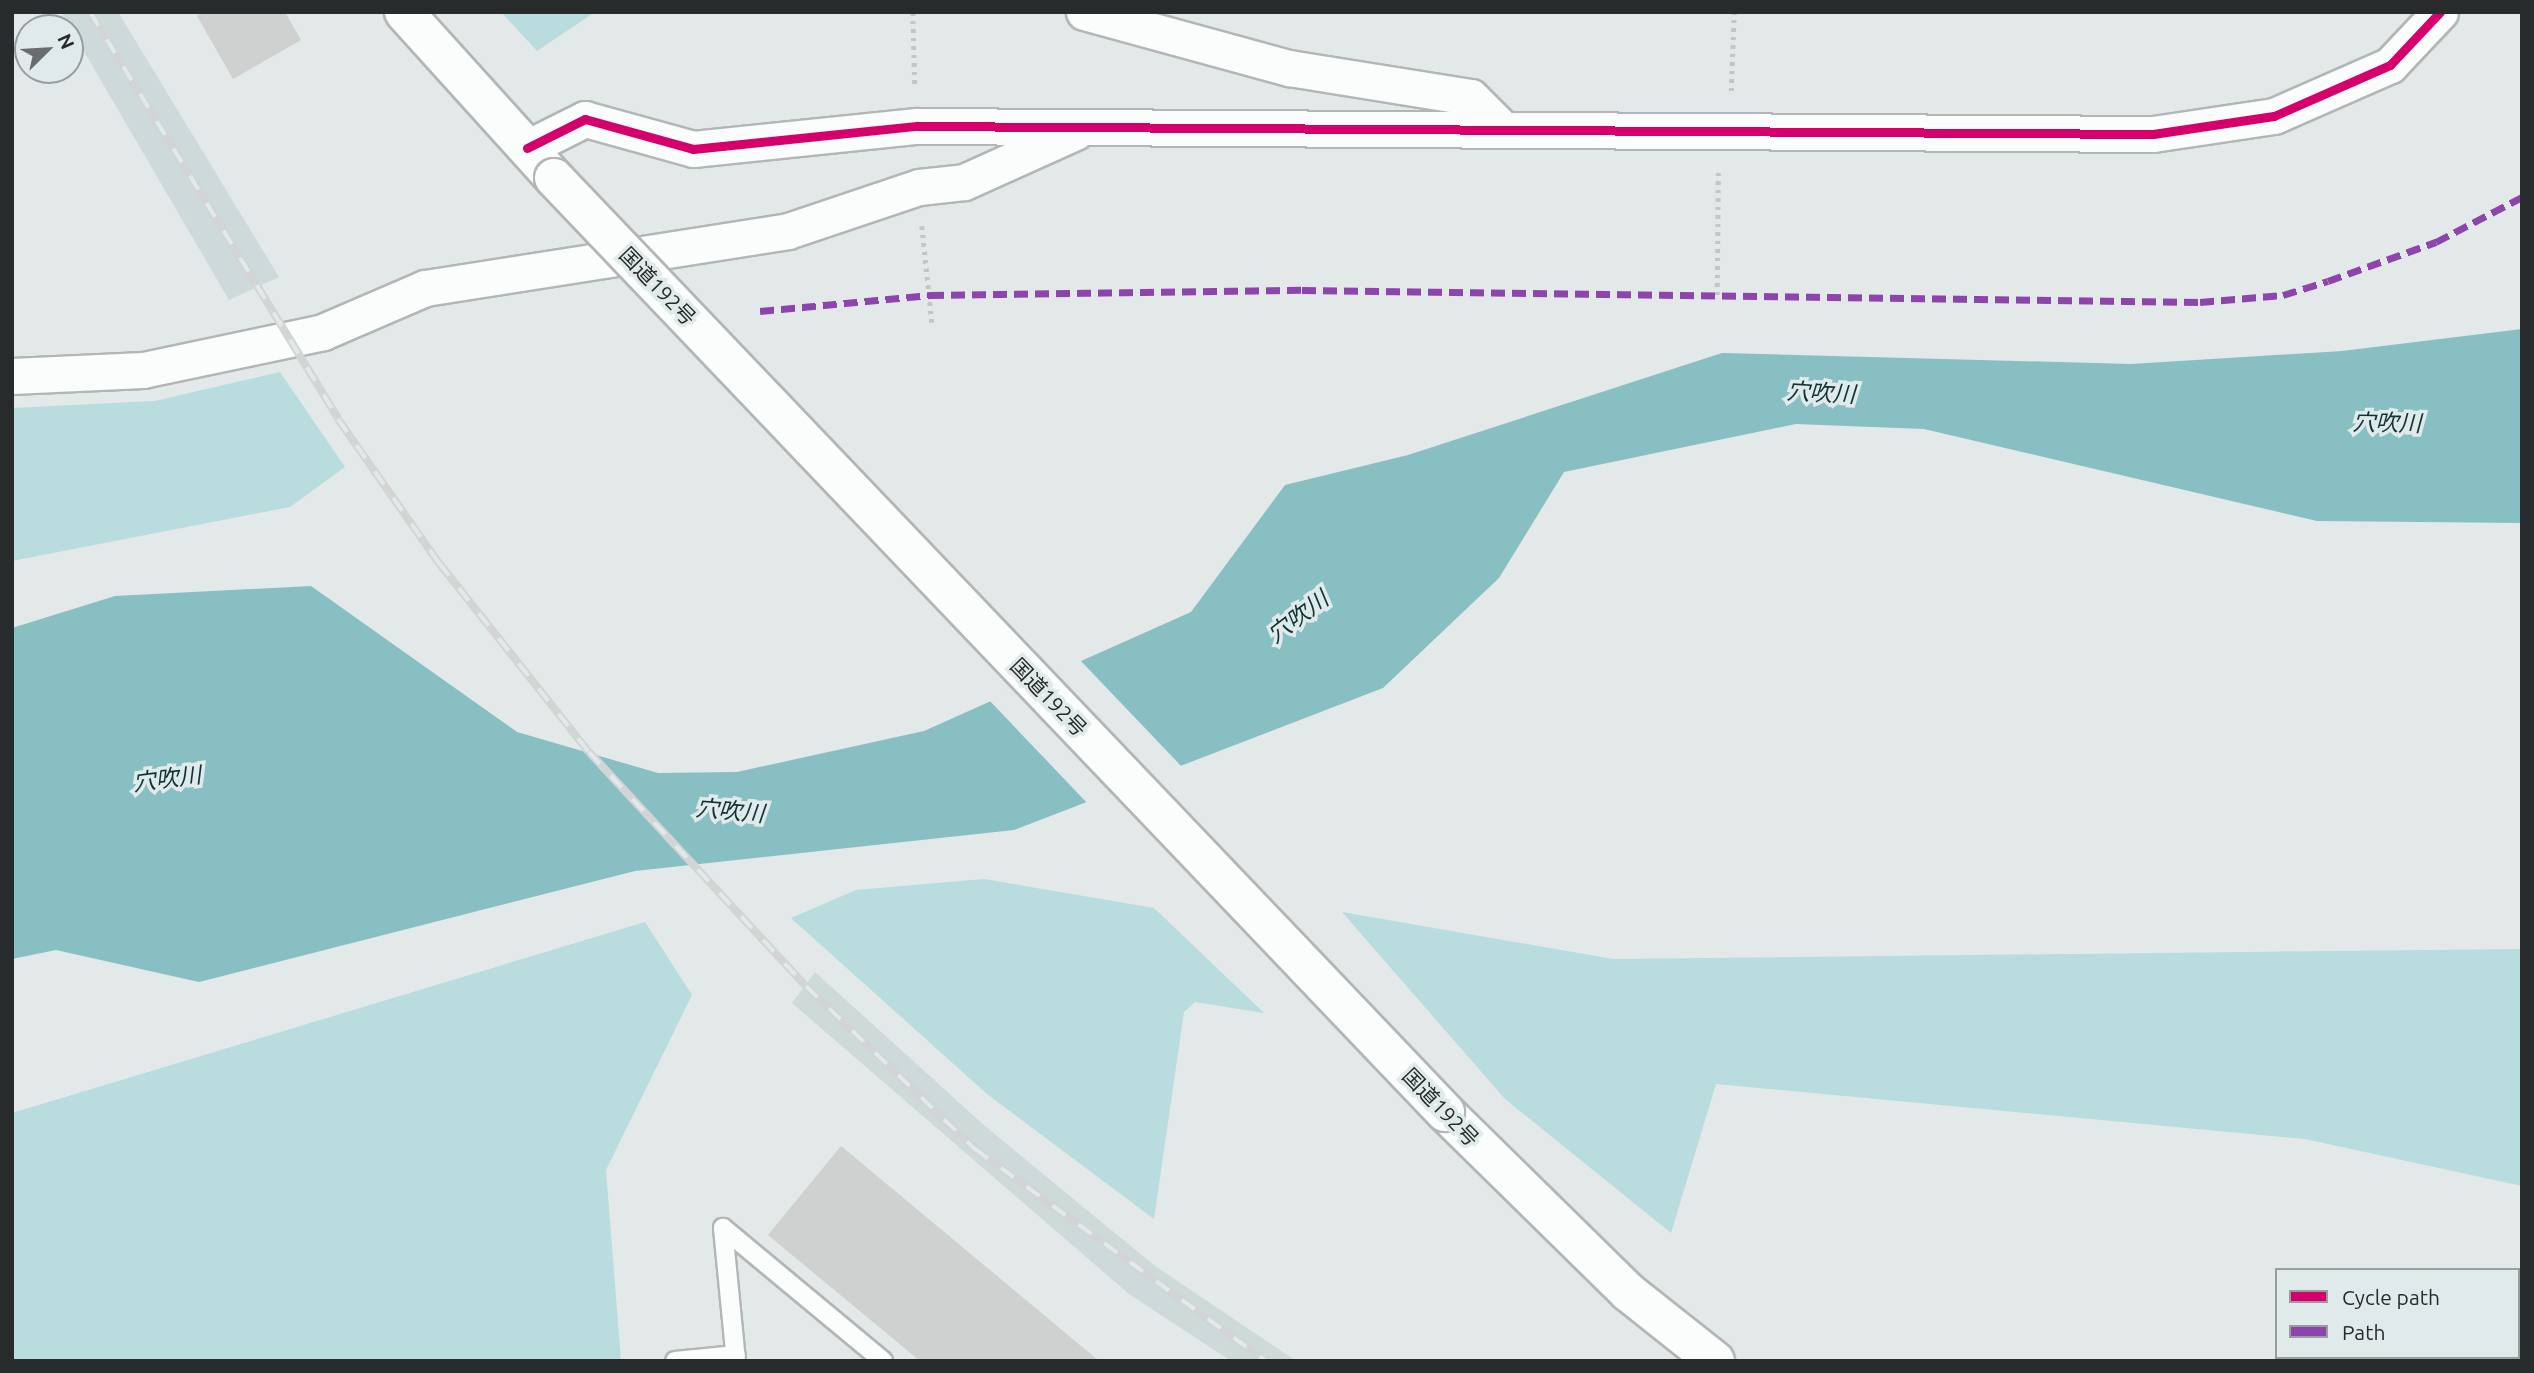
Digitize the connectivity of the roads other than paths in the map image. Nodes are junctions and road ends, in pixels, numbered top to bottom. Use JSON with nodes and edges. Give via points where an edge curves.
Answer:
{"nodes":[{"id":1,"x":404,"y":12,"type":"edge"},
{"id":2,"x":1084,"y":12,"type":"edge"},
{"id":3,"x":2440,"y":12,"type":"edge"},
{"id":4,"x":1086,"y":127,"type":"junction"},
{"id":5,"x":1503,"y":129,"type":"junction"},
{"id":6,"x":527,"y":148,"type":"junction"},
{"id":7,"x":12,"y":376,"type":"edge"},
{"id":8,"x":736,"y":1358,"type":"edge"},
{"id":9,"x":675,"y":1361,"type":"edge"},
{"id":10,"x":883,"y":1361,"type":"edge"},
{"id":11,"x":1714,"y":1361,"type":"edge"}],
"edges":[{"from":1,"to":6,"type":"highway","name":"国道192号"},
{"from":2,"to":5,"type":"street","via":[[1289,68],[1471,97]]},
{"from":3,"to":5,"type":"street","via":[[2390,65],[2274,116],[2153,134]]},
{"from":4,"to":5,"type":"street"},
{"from":4,"to":6,"type":"street","via":[[916,126],[693,149],[585,119]]},
{"from":4,"to":7,"type":"street","via":[[964,182],[919,187],[788,231],[425,288],[323,332],[143,370]]},
{"from":6,"to":11,"type":"highway","name":"国道192号","bridge":true,"via":[[1445,1112],[1628,1292]]},
{"from":8,"to":9,"type":"lane"},
{"from":8,"to":10,"type":"lane","via":[[723,1228]]}]}
